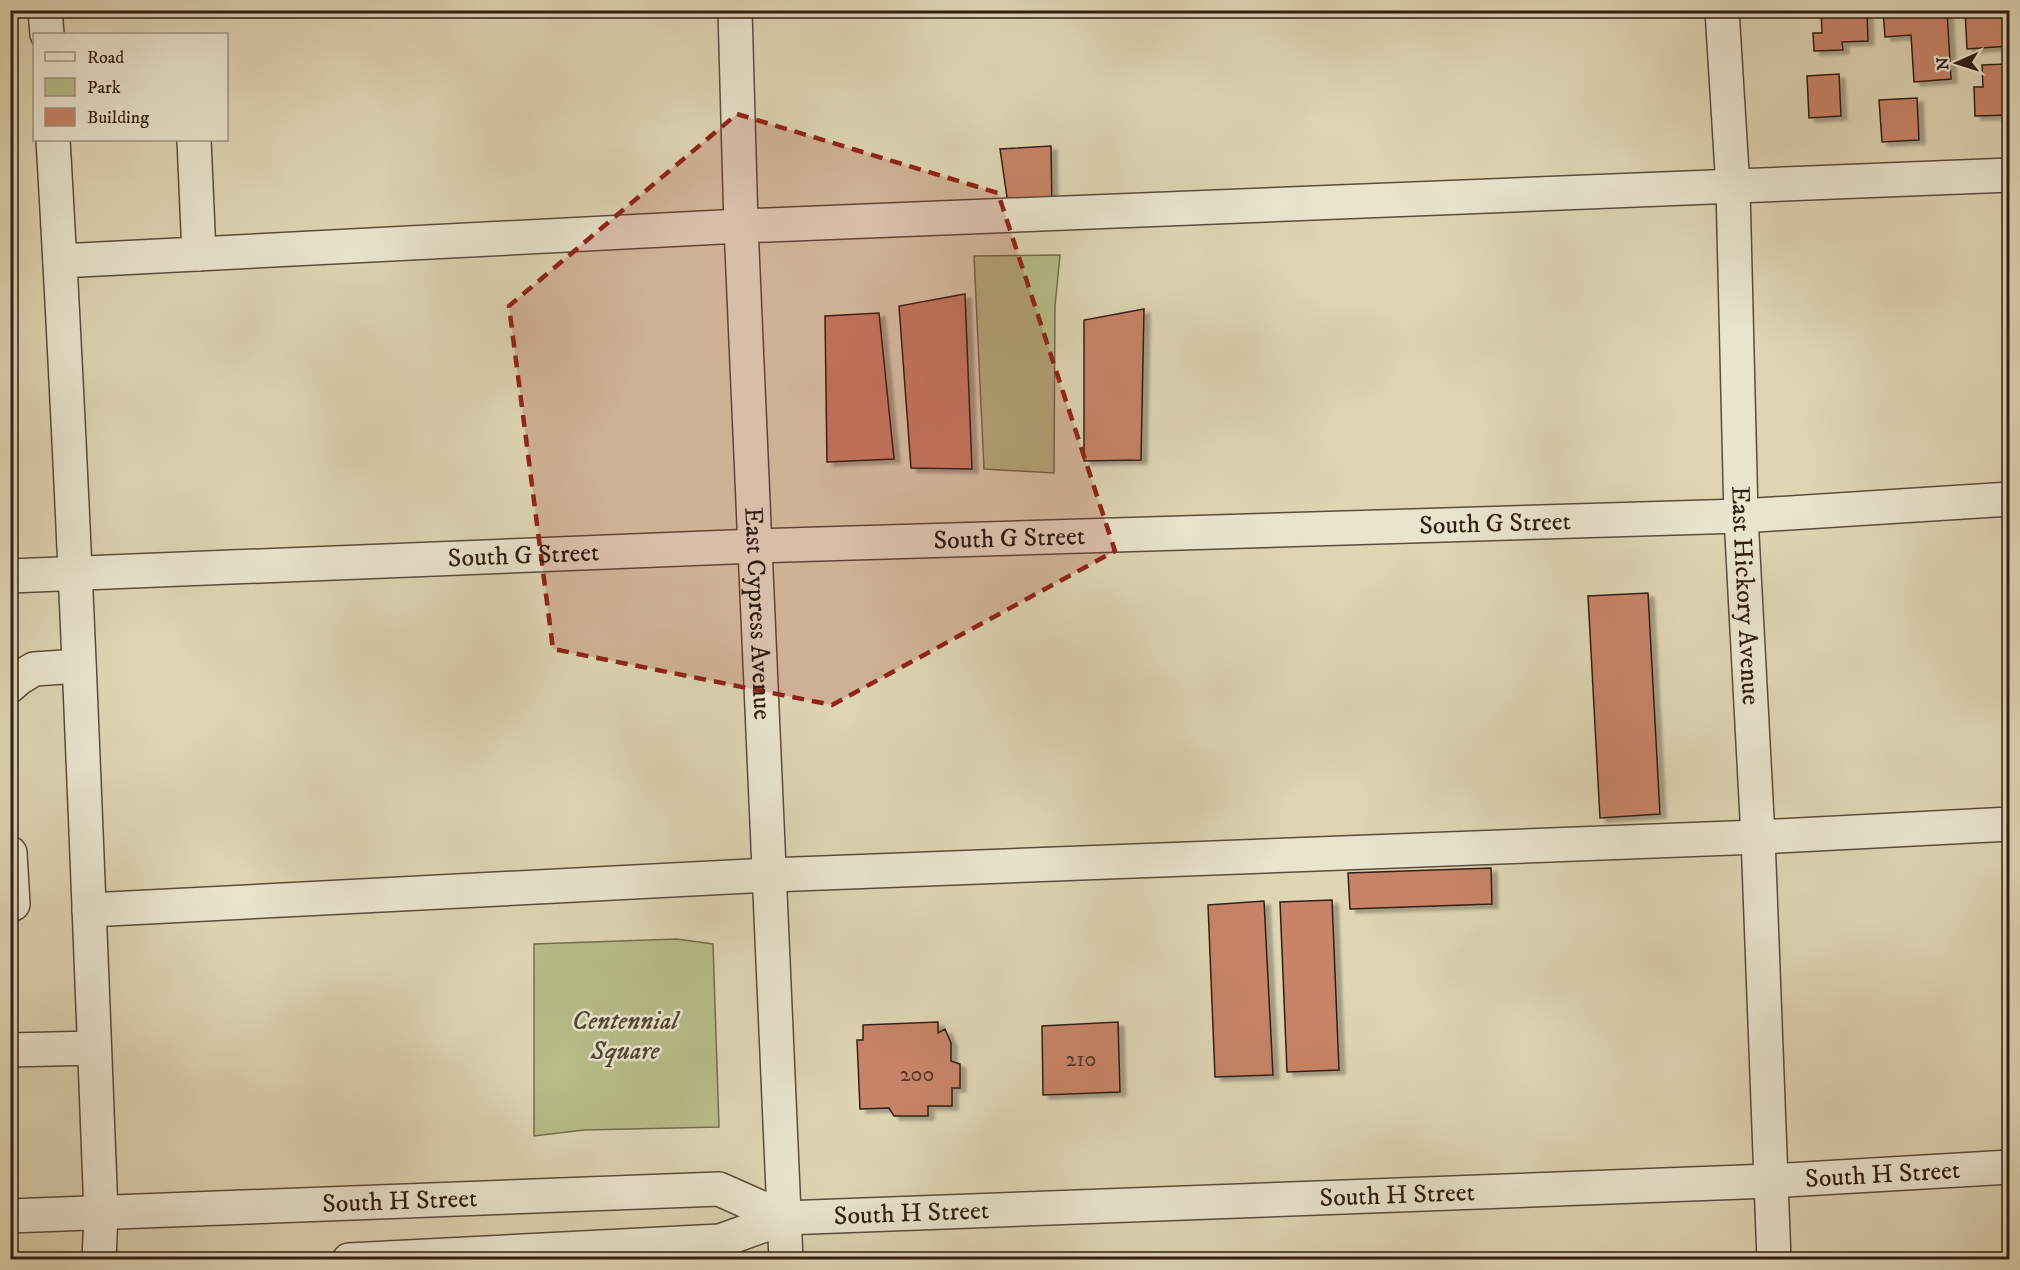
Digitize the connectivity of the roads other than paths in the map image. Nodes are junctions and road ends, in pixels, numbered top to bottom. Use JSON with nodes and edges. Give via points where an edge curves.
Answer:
{"nodes":[{"id":1,"x":45,"y":10,"type":"edge"},
{"id":2,"x":735,"y":10,"type":"edge"},
{"id":3,"x":1722,"y":10,"type":"edge"},
{"id":4,"x":47,"y":33,"type":"edge"},
{"id":5,"x":53,"y":141,"type":"edge"},
{"id":6,"x":194,"y":141,"type":"edge"},
{"id":7,"x":2010,"y":175,"type":"edge"},
{"id":8,"x":1733,"y":188,"type":"junction"},
{"id":9,"x":741,"y":226,"type":"junction"},
{"id":10,"x":199,"y":254,"type":"junction"},
{"id":11,"x":60,"y":261,"type":"junction"},
{"id":12,"x":2010,"y":499,"type":"edge"},
{"id":13,"x":1741,"y":516,"type":"junction"},
{"id":14,"x":756,"y":546,"type":"junction"},
{"id":15,"x":75,"y":572,"type":"junction"},
{"id":16,"x":10,"y":576,"type":"edge"},
{"id":17,"x":79,"y":666,"type":"junction"},
{"id":18,"x":10,"y":687,"type":"edge"},
{"id":19,"x":2010,"y":824,"type":"edge"},
{"id":20,"x":1758,"y":837,"type":"junction"},
{"id":21,"x":10,"y":853,"type":"edge"},
{"id":22,"x":770,"y":875,"type":"junction"},
{"id":23,"x":10,"y":904,"type":"edge"},
{"id":24,"x":89,"y":910,"type":"junction"},
{"id":25,"x":94,"y":1048,"type":"junction"},
{"id":26,"x":10,"y":1050,"type":"edge"},
{"id":27,"x":2010,"y":1167,"type":"edge"},
{"id":28,"x":1770,"y":1181,"type":"junction"},
{"id":29,"x":101,"y":1213,"type":"junction"},
{"id":30,"x":10,"y":1215,"type":"edge"},
{"id":31,"x":784,"y":1218,"type":"junction"},
{"id":32,"x":99,"y":1260,"type":"edge"},
{"id":33,"x":349,"y":1260,"type":"edge"},
{"id":34,"x":786,"y":1260,"type":"edge"},
{"id":35,"x":1774,"y":1260,"type":"edge"}],
"edges":[{"from":1,"to":4,"type":"street"},
{"from":2,"to":9,"type":"street","name":"East Cypress Avenue"},
{"from":3,"to":8,"type":"street","name":"East Hickory Avenue"},
{"from":5,"to":11,"type":"street"},
{"from":6,"to":10,"type":"street"},
{"from":7,"to":8,"type":"street"},
{"from":8,"to":9,"type":"street"},
{"from":8,"to":13,"type":"street","name":"East Hickory Avenue"},
{"from":9,"to":10,"type":"street"},
{"from":9,"to":14,"type":"street","name":"East Cypress Avenue"},
{"from":10,"to":11,"type":"street"},
{"from":11,"to":15,"type":"street"},
{"from":12,"to":13,"type":"street","name":"South G Street"},
{"from":13,"to":14,"type":"street","name":"South G Street"},
{"from":13,"to":20,"type":"street","name":"East Hickory Avenue"},
{"from":14,"to":15,"type":"street","name":"South G Street"},
{"from":14,"to":22,"type":"street","name":"East Cypress Avenue"},
{"from":15,"to":16,"type":"street","name":"South G Street"},
{"from":15,"to":17,"type":"street"},
{"from":17,"to":18,"type":"street","via":[[34,669]]},
{"from":17,"to":24,"type":"street"},
{"from":19,"to":20,"type":"street"},
{"from":20,"to":22,"type":"street"},
{"from":20,"to":28,"type":"street","name":"East Hickory Avenue"},
{"from":21,"to":23,"type":"street"},
{"from":22,"to":24,"type":"street"},
{"from":22,"to":31,"type":"street","name":"East Cypress Avenue"},
{"from":24,"to":25,"type":"street"},
{"from":25,"to":26,"type":"street"},
{"from":25,"to":29,"type":"street"},
{"from":27,"to":28,"type":"street","name":"South H Street"},
{"from":28,"to":31,"type":"street","name":"South H Street"},
{"from":28,"to":35,"type":"street","name":"East Hickory Avenue"},
{"from":29,"to":30,"type":"street","name":"South H Street"},
{"from":29,"to":31,"type":"street","name":"South H Street","via":[[719,1189]]},
{"from":29,"to":32,"type":"street"},
{"from":31,"to":33,"type":"street","name":"South H Street","via":[[720,1241]]},
{"from":31,"to":34,"type":"street","name":"East Cypress Avenue"}]}
